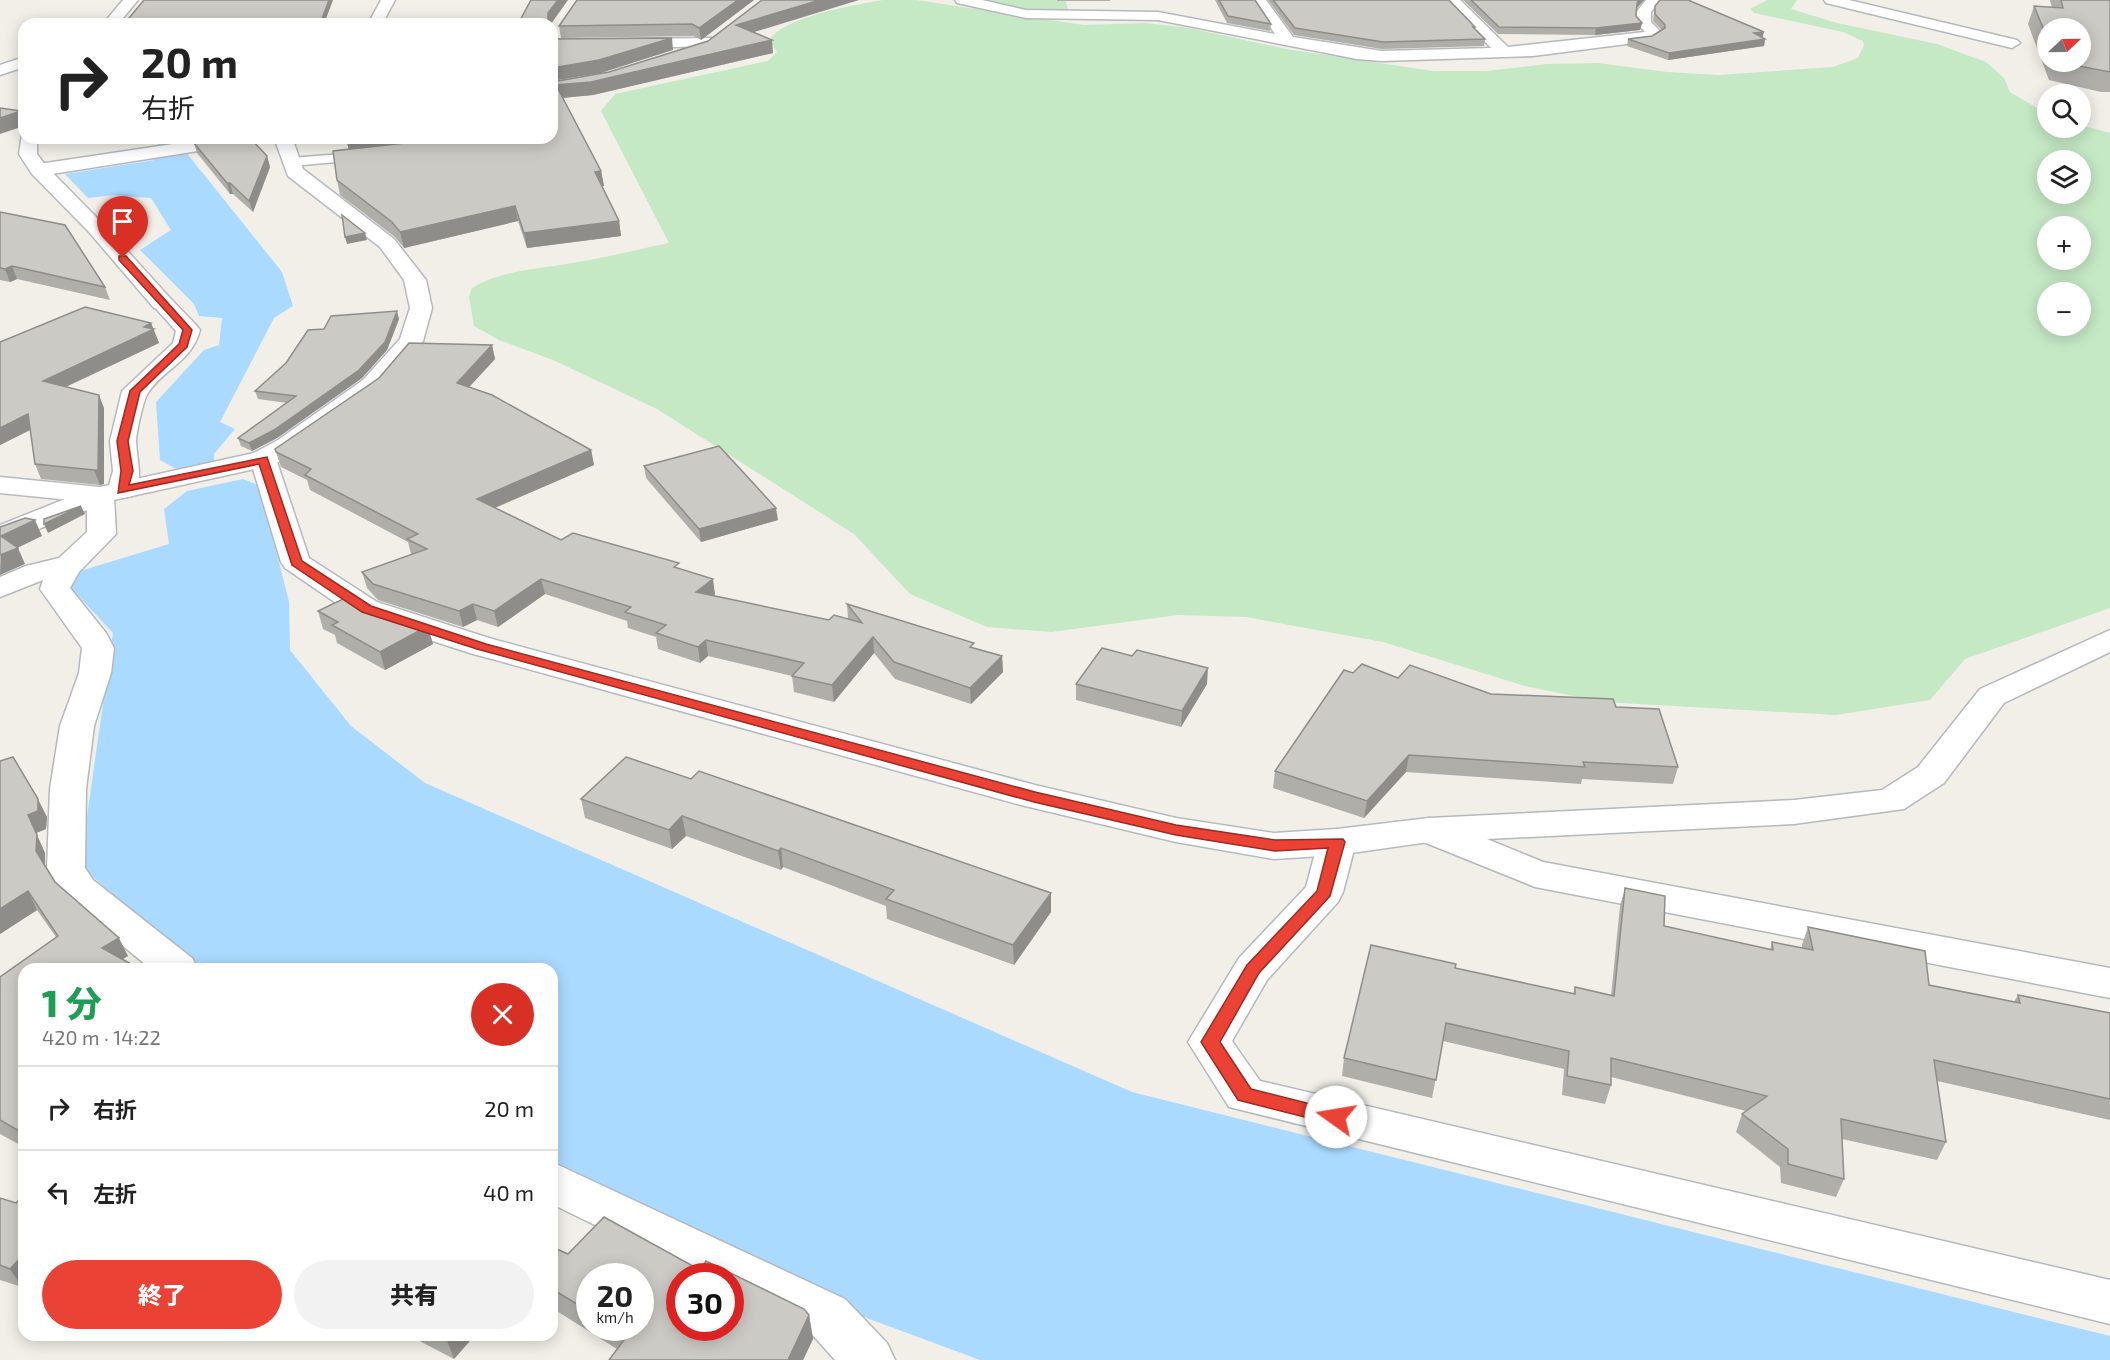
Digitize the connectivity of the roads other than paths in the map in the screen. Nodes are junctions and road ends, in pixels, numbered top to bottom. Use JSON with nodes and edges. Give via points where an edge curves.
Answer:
{"nodes":[{"id":1,"x":131,"y":0,"type":"edge"},
{"id":2,"x":388,"y":0,"type":"edge"},
{"id":3,"x":962,"y":0,"type":"edge"},
{"id":4,"x":1259,"y":0,"type":"edge"},
{"id":5,"x":1452,"y":0,"type":"edge"},
{"id":6,"x":1831,"y":0,"type":"edge"},
{"id":7,"x":1643,"y":6,"type":"edge"},
{"id":8,"x":1078,"y":8,"type":"edge"},
{"id":9,"x":115,"y":18,"type":"edge"},
{"id":10,"x":378,"y":18,"type":"edge"},
{"id":11,"x":1287,"y":40,"type":"junction"},
{"id":12,"x":2012,"y":43,"type":"dead end"},
{"id":13,"x":558,"y":45,"type":"edge"},
{"id":14,"x":1504,"y":52,"type":"junction"},
{"id":15,"x":676,"y":59,"type":"edge"},
{"id":16,"x":18,"y":64,"type":"edge"},
{"id":17,"x":0,"y":70,"type":"edge"},
{"id":18,"x":28,"y":144,"type":"edge"},
{"id":19,"x":209,"y":144,"type":"edge"},
{"id":20,"x":285,"y":144,"type":"edge"},
{"id":21,"x":384,"y":154,"type":"edge"},
{"id":22,"x":291,"y":162,"type":"junction"},
{"id":23,"x":39,"y":170,"type":"junction"},
{"id":24,"x":263,"y":459,"type":"junction"},
{"id":25,"x":0,"y":485,"type":"edge"},
{"id":26,"x":111,"y":493,"type":"junction"},
{"id":27,"x":0,"y":535,"type":"edge"},
{"id":28,"x":66,"y":565,"type":"junction"},
{"id":29,"x":0,"y":588,"type":"edge"},
{"id":30,"x":2110,"y":639,"type":"edge"},
{"id":31,"x":1429,"y":830,"type":"junction"},
{"id":32,"x":1337,"y":842,"type":"junction"},
{"id":33,"x":171,"y":963,"type":"edge"},
{"id":34,"x":2110,"y":983,"type":"edge"},
{"id":35,"x":558,"y":1185,"type":"edge"},
{"id":36,"x":2110,"y":1302,"type":"edge"},
{"id":37,"x":869,"y":1360,"type":"edge"}],
"edges":[{"from":1,"to":9,"type":"street"},
{"from":2,"to":10,"type":"street"},
{"from":3,"to":8,"type":"street","via":[[1026,14]]},
{"from":4,"to":11,"type":"street"},
{"from":5,"to":14,"type":"street"},
{"from":6,"to":12,"type":"street"},
{"from":7,"to":14,"type":"street","via":[[1644,23],[1654,33],[1650,36]]},
{"from":8,"to":11,"type":"street","via":[[1158,16]]},
{"from":11,"to":14,"type":"street","via":[[1382,56]]},
{"from":13,"to":15,"type":"street","via":[[716,39]]},
{"from":16,"to":17,"type":"street"},
{"from":18,"to":23,"type":"street","via":[[28,154]]},
{"from":19,"to":23,"type":"street"},
{"from":20,"to":22,"type":"street"},
{"from":21,"to":22,"type":"lane"},
{"from":22,"to":24,"type":"street","via":[[295,172],[313,188],[387,243],[415,280],[421,308],[411,341],[372,385]]},
{"from":23,"to":26,"type":"street","via":[[188,330],[184,345],[135,391],[123,441],[127,471]]},
{"from":24,"to":26,"type":"street"},
{"from":24,"to":32,"type":"street","via":[[296,562],[366,609],[482,646],[1034,797],[1176,830],[1275,846]]},
{"from":25,"to":26,"type":"street"},
{"from":26,"to":27,"type":"street"},
{"from":26,"to":28,"type":"street","via":[[102,534]]},
{"from":28,"to":29,"type":"street"},
{"from":28,"to":33,"type":"street","via":[[55,589],[98,648],[95,674],[76,726],[68,789],[66,868],[79,889]]},
{"from":30,"to":31,"type":"street","via":[[1992,696],[1931,775],[1891,801],[1794,812]]},
{"from":31,"to":32,"type":"street"},
{"from":31,"to":34,"type":"street","via":[[1535,874]]},
{"from":32,"to":36,"type":"street","via":[[1324,892],[1253,969],[1210,1042],[1245,1095]]},
{"from":35,"to":37,"type":"street","via":[[827,1315]]}]}
